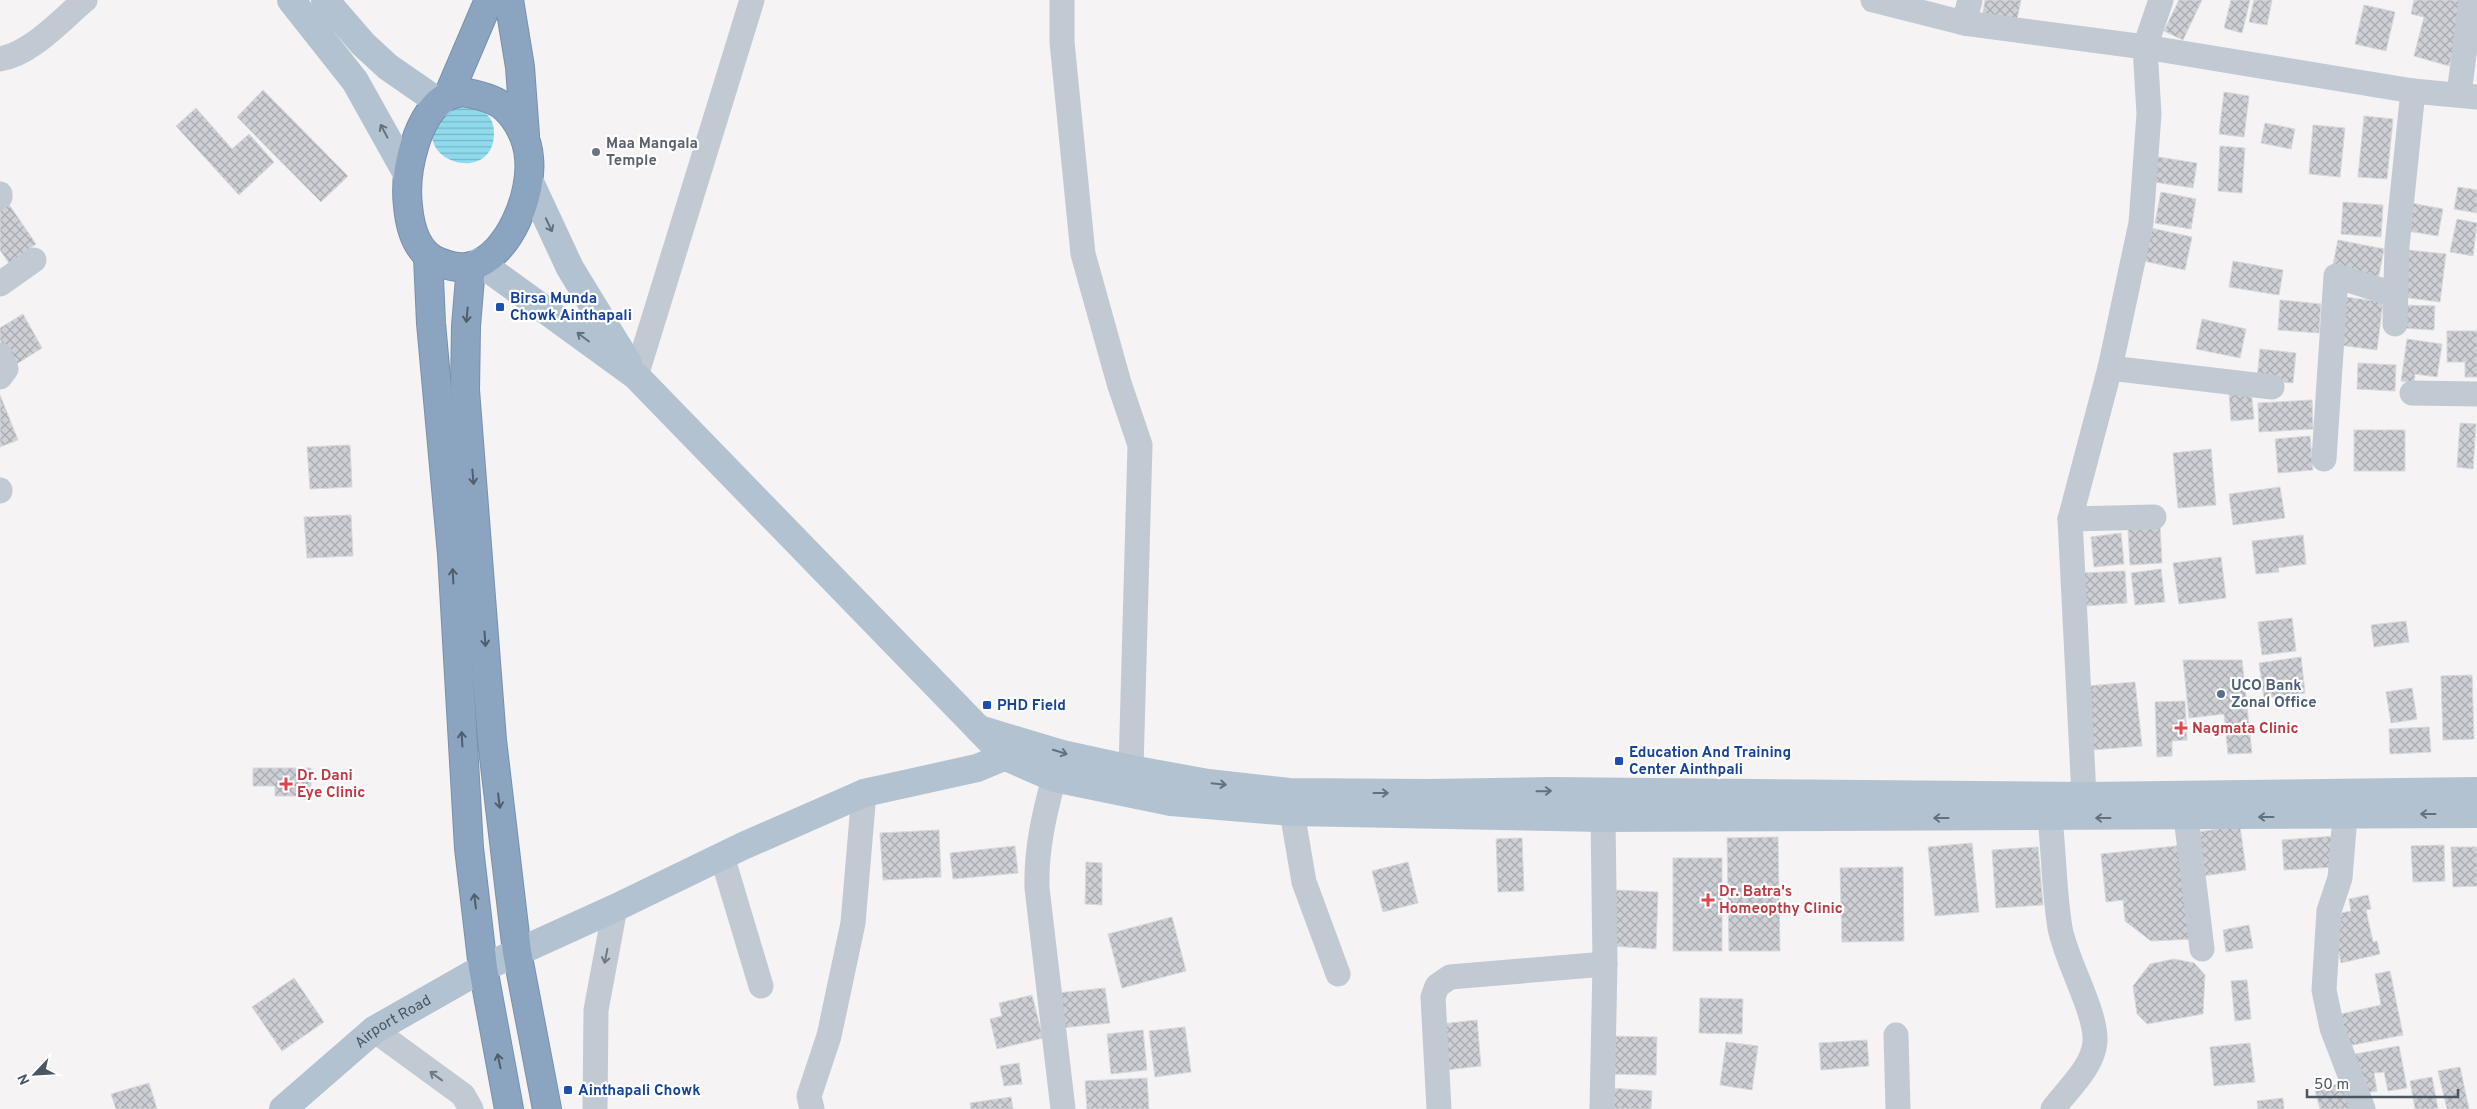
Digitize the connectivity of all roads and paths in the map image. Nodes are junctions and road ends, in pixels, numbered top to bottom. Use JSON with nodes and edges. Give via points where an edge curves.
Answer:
{"nodes":[{"id":1,"x":85,"y":0,"type":"edge"},
{"id":2,"x":291,"y":0,"type":"edge"},
{"id":3,"x":325,"y":0,"type":"edge"},
{"id":4,"x":490,"y":0,"type":"edge"},
{"id":5,"x":509,"y":0,"type":"edge"},
{"id":6,"x":752,"y":0,"type":"edge"},
{"id":7,"x":1062,"y":0,"type":"edge"},
{"id":8,"x":1872,"y":0,"type":"edge"},
{"id":9,"x":1970,"y":0,"type":"edge"},
{"id":10,"x":2161,"y":0,"type":"edge"},
{"id":11,"x":2471,"y":0,"type":"edge"},
{"id":12,"x":1964,"y":23,"type":"junction"},
{"id":13,"x":2145,"y":47,"type":"junction"},
{"id":14,"x":0,"y":60,"type":"edge"},
{"id":15,"x":2413,"y":92,"type":"junction"},
{"id":16,"x":2468,"y":96,"type":"edge"},
{"id":17,"x":444,"y":99,"type":"junction"},
{"id":18,"x":525,"y":139,"type":"junction"},
{"id":19,"x":407,"y":174,"type":"junction"},
{"id":20,"x":529,"y":180,"type":"junction"},
{"id":21,"x":428,"y":257,"type":"junction"},
{"id":22,"x":34,"y":260,"type":"dead end"},
{"id":23,"x":475,"y":264,"type":"junction"},
{"id":24,"x":4,"y":274,"type":"edge"},
{"id":25,"x":2396,"y":295,"type":"junction"},
{"id":26,"x":2395,"y":324,"type":"dead end"},
{"id":27,"x":0,"y":355,"type":"edge"},
{"id":28,"x":2110,"y":368,"type":"junction"},
{"id":29,"x":636,"y":376,"type":"junction"},
{"id":30,"x":0,"y":378,"type":"edge"},
{"id":31,"x":2272,"y":387,"type":"dead end"},
{"id":32,"x":2412,"y":394,"type":"dead end"},
{"id":33,"x":2477,"y":394,"type":"edge"},
{"id":34,"x":2324,"y":459,"type":"dead end"},
{"id":35,"x":2154,"y":517,"type":"dead end"},
{"id":36,"x":2070,"y":519,"type":"junction"},
{"id":37,"x":980,"y":729,"type":"junction"},
{"id":38,"x":1034,"y":744,"type":"junction"},
{"id":39,"x":1006,"y":756,"type":"junction"},
{"id":40,"x":1131,"y":769,"type":"junction"},
{"id":41,"x":1054,"y":778,"type":"junction"},
{"id":42,"x":2477,"y":791,"type":"edge"},
{"id":43,"x":1607,"y":792,"type":"junction"},
{"id":44,"x":864,"y":793,"type":"junction"},
{"id":45,"x":2084,"y":796,"type":"junction"},
{"id":46,"x":1292,"y":812,"type":"junction"},
{"id":47,"x":2477,"y":814,"type":"edge"},
{"id":48,"x":2345,"y":816,"type":"junction"},
{"id":49,"x":2186,"y":817,"type":"junction"},
{"id":50,"x":1603,"y":818,"type":"junction"},
{"id":51,"x":2050,"y":818,"type":"junction"},
{"id":52,"x":722,"y":856,"type":"junction"},
{"id":53,"x":615,"y":908,"type":"junction"},
{"id":54,"x":2202,"y":949,"type":"dead end"},
{"id":55,"x":517,"y":952,"type":"junction"},
{"id":56,"x":1605,"y":964,"type":"junction"},
{"id":57,"x":483,"y":968,"type":"junction"},
{"id":58,"x":1338,"y":974,"type":"dead end"},
{"id":59,"x":761,"y":986,"type":"dead end"},
{"id":60,"x":374,"y":1030,"type":"junction"},
{"id":61,"x":1896,"y":1035,"type":"dead end"},
{"id":62,"x":283,"y":1109,"type":"edge"},
{"id":63,"x":471,"y":1109,"type":"edge"},
{"id":64,"x":509,"y":1109,"type":"edge"},
{"id":65,"x":547,"y":1109,"type":"edge"},
{"id":66,"x":595,"y":1109,"type":"edge"},
{"id":67,"x":812,"y":1109,"type":"edge"},
{"id":68,"x":1063,"y":1109,"type":"edge"},
{"id":69,"x":1439,"y":1109,"type":"edge"},
{"id":70,"x":1602,"y":1109,"type":"edge"},
{"id":71,"x":1898,"y":1109,"type":"edge"},
{"id":72,"x":2053,"y":1109,"type":"edge"},
{"id":73,"x":2363,"y":1109,"type":"edge"}],
"edges":[{"from":1,"to":14,"type":"street","via":[[25,50]]},
{"from":19,"to":2,"type":"main road","one_way":true,"via":[[355,81]]},
{"from":3,"to":17,"type":"main road","via":[[382,61]]},
{"from":4,"to":17,"type":"highway"},
{"from":5,"to":18,"type":"highway","via":[[520,67]]},
{"from":6,"to":29,"type":"street"},
{"from":7,"to":40,"type":"street","via":[[1062,42],[1083,254],[1140,445]]},
{"from":8,"to":12,"type":"street"},
{"from":9,"to":12,"type":"street"},
{"from":10,"to":13,"type":"street"},
{"from":11,"to":16,"type":"street"},
{"from":12,"to":13,"type":"street"},
{"from":13,"to":15,"type":"street"},
{"from":13,"to":28,"type":"street","via":[[2149,114],[2141,223]]},
{"from":15,"to":16,"type":"street"},
{"from":15,"to":25,"type":"street","via":[[2401,200]]},
{"from":17,"to":18,"type":"highway","via":[[463,92],[482,95],[504,107]]},
{"from":17,"to":19,"type":"highway","via":[[420,131]]},
{"from":18,"to":20,"type":"highway","via":[[530,158]]},
{"from":19,"to":21,"type":"highway","via":[[414,237]]},
{"from":20,"to":23,"type":"highway","via":[[523,204],[503,244],[487,259]]},
{"from":20,"to":29,"type":"main road","one_way":true,"via":[[570,268]]},
{"from":21,"to":23,"type":"highway","via":[[450,266]]},
{"from":57,"to":21,"type":"highway","one_way":true,"via":[[469,848],[452,554]]},
{"from":22,"to":24,"type":"street"},
{"from":29,"to":23,"type":"main road","one_way":true},
{"from":23,"to":55,"type":"highway","one_way":true,"via":[[466,326],[466,390],[492,740]]},
{"from":25,"to":26,"type":"street"},
{"from":25,"to":34,"type":"street","via":[[2336,276]]},
{"from":27,"to":30,"type":"street","via":[[6,369]]},
{"from":28,"to":31,"type":"street"},
{"from":28,"to":36,"type":"street"},
{"from":29,"to":37,"type":"main road"},
{"from":32,"to":33,"type":"street"},
{"from":35,"to":36,"type":"street"},
{"from":36,"to":45,"type":"street"},
{"from":37,"to":38,"type":"main road"},
{"from":37,"to":39,"type":"main road"},
{"from":38,"to":39,"type":"main road","name":"Airport Road"},
{"from":38,"to":40,"type":"main road","one_way":true,"via":[[1062,754]]},
{"from":39,"to":41,"type":"main road"},
{"from":39,"to":44,"type":"main road","name":"Airport Road","via":[[977,768]]},
{"from":40,"to":43,"type":"main road","one_way":true,"via":[[1208,783],[1289,792]]},
{"from":41,"to":46,"type":"main road","via":[[1171,802]]},
{"from":41,"to":68,"type":"street","via":[[1041,826],[1036,865]]},
{"from":42,"to":45,"type":"main road"},
{"from":43,"to":45,"type":"main road"},
{"from":43,"to":50,"type":"street"},
{"from":44,"to":52,"type":"main road","name":"Airport Road"},
{"from":44,"to":67,"type":"street","via":[[853,923],[829,1036],[809,1096]]},
{"from":46,"to":50,"type":"main road"},
{"from":46,"to":58,"type":"street","via":[[1304,882]]},
{"from":47,"to":48,"type":"main road","one_way":true},
{"from":48,"to":49,"type":"main road","one_way":true},
{"from":48,"to":73,"type":"street","via":[[2340,878],[2329,911],[2324,990],[2332,1028]]},
{"from":49,"to":51,"type":"main road","one_way":true},
{"from":49,"to":54,"type":"street"},
{"from":51,"to":50,"type":"main road","one_way":true},
{"from":50,"to":56,"type":"street"},
{"from":51,"to":72,"type":"street","via":[[2060,929],[2089,1011],[2095,1040],[2091,1059]]},
{"from":52,"to":53,"type":"main road","name":"Airport Road"},
{"from":52,"to":59,"type":"street"},
{"from":53,"to":55,"type":"main road","name":"Airport Road"},
{"from":53,"to":66,"type":"street","one_way":true,"via":[[596,1010]]},
{"from":55,"to":57,"type":"main road","name":"Airport Road"},
{"from":55,"to":65,"type":"highway"},
{"from":56,"to":69,"type":"street","via":[[1450,977],[1437,986],[1433,996]]},
{"from":56,"to":70,"type":"street"},
{"from":57,"to":60,"type":"main road","name":"Airport Road"},
{"from":64,"to":57,"type":"highway","one_way":true},
{"from":60,"to":62,"type":"main road","name":"Airport Road"},
{"from":63,"to":60,"type":"street","one_way":true,"via":[[463,1095]]},
{"from":61,"to":71,"type":"street"}]}
